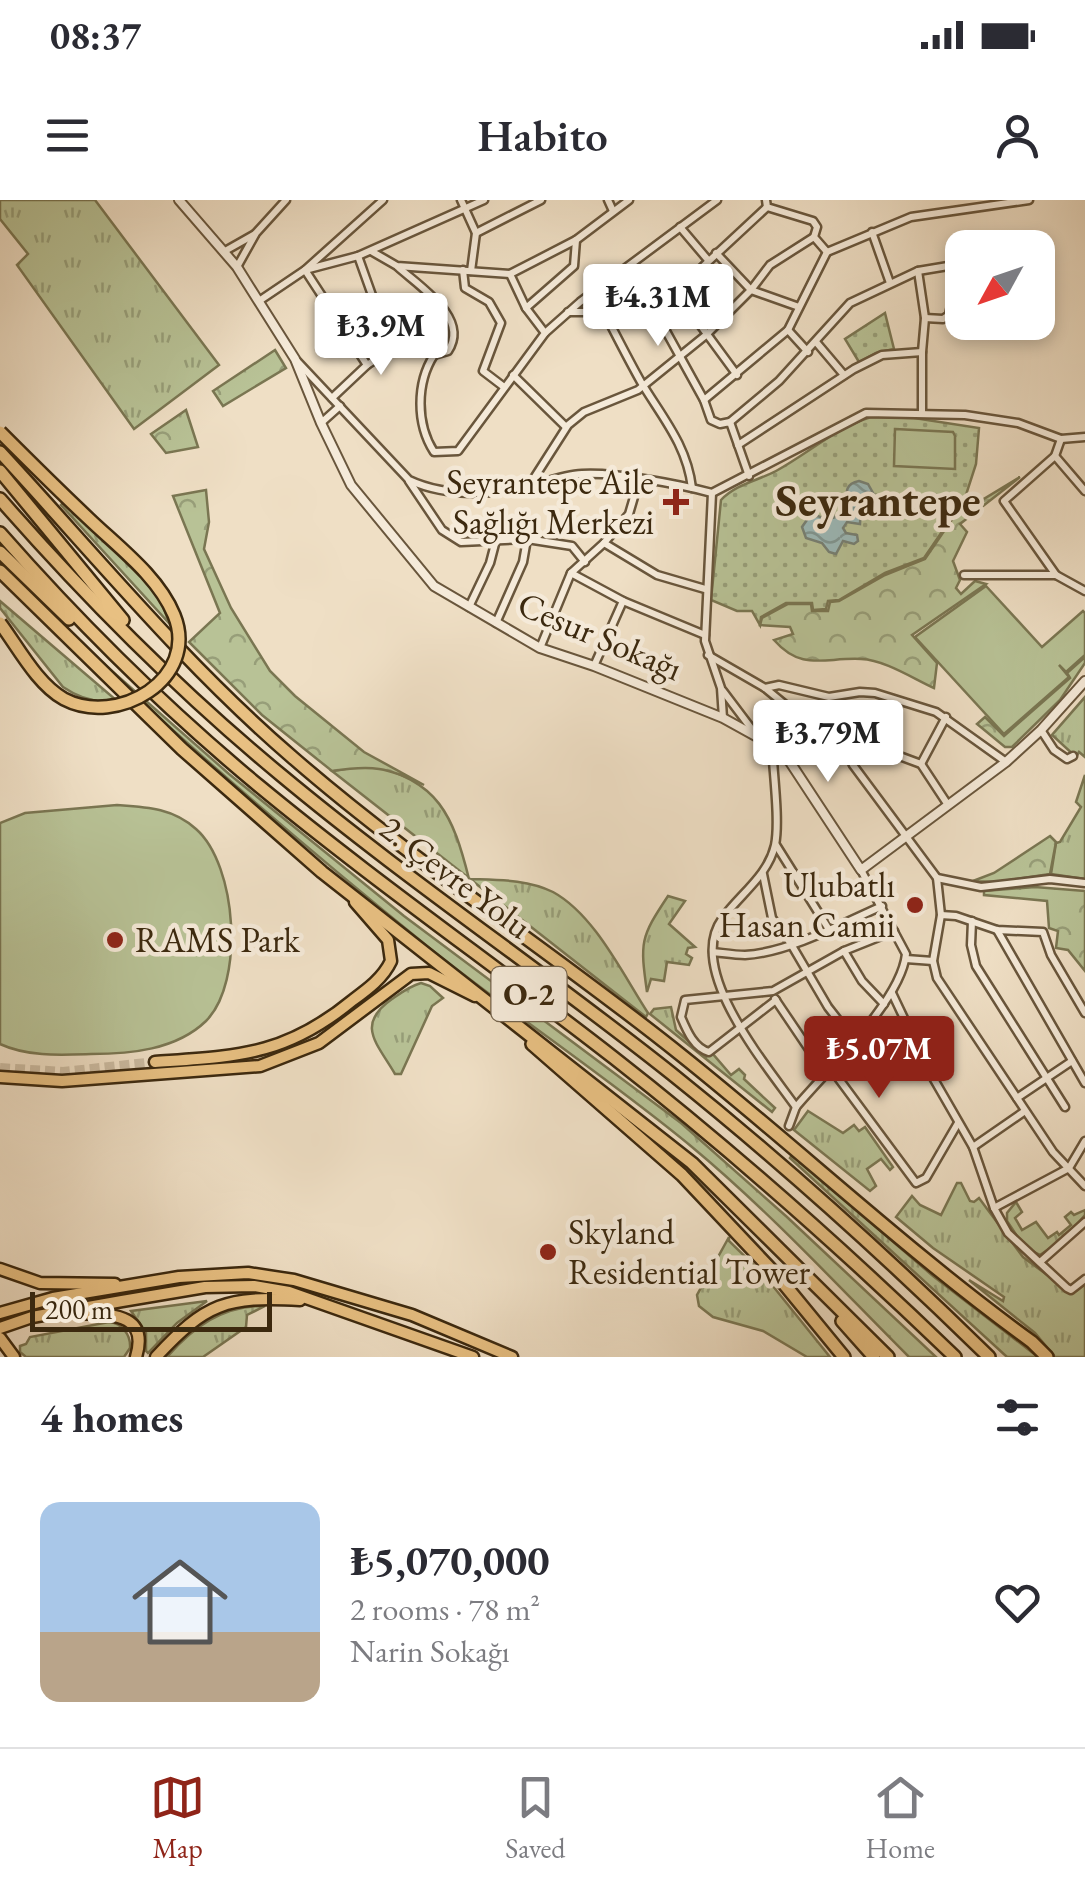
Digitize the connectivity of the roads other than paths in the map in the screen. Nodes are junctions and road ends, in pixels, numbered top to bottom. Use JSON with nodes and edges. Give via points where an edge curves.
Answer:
{"nodes":[{"id":1,"x":179,"y":200,"type":"edge"},
{"id":2,"x":286,"y":200,"type":"edge"},
{"id":3,"x":383,"y":200,"type":"edge"},
{"id":4,"x":460,"y":200,"type":"edge"},
{"id":5,"x":484,"y":200,"type":"edge"},
{"id":6,"x":540,"y":200,"type":"edge"},
{"id":7,"x":608,"y":200,"type":"edge"},
{"id":8,"x":629,"y":200,"type":"edge"},
{"id":9,"x":717,"y":200,"type":"edge"},
{"id":10,"x":1029,"y":200,"type":"edge"},
{"id":11,"x":767,"y":204,"type":"edge"},
{"id":12,"x":465,"y":209,"type":"junction"},
{"id":13,"x":614,"y":210,"type":"junction"},
{"id":14,"x":680,"y":228,"type":"junction"},
{"id":15,"x":872,"y":232,"type":"junction"},
{"id":16,"x":476,"y":233,"type":"junction"},
{"id":17,"x":256,"y":234,"type":"junction"},
{"id":18,"x":814,"y":237,"type":"junction"},
{"id":19,"x":576,"y":240,"type":"junction"},
{"id":20,"x":369,"y":250,"type":"junction"},
{"id":21,"x":225,"y":251,"type":"junction"},
{"id":22,"x":828,"y":252,"type":"junction"},
{"id":23,"x":716,"y":253,"type":"junction"},
{"id":24,"x":358,"y":256,"type":"junction"},
{"id":25,"x":708,"y":260,"type":"junction"},
{"id":26,"x":397,"y":266,"type":"junction"},
{"id":27,"x":237,"y":267,"type":"junction"},
{"id":28,"x":305,"y":270,"type":"junction"},
{"id":29,"x":467,"y":271,"type":"junction"},
{"id":30,"x":918,"y":271,"type":"junction"},
{"id":31,"x":510,"y":274,"type":"junction"},
{"id":32,"x":676,"y":283,"type":"junction"},
{"id":33,"x":890,"y":283,"type":"junction"},
{"id":34,"x":751,"y":290,"type":"junction"},
{"id":35,"x":646,"y":294,"type":"junction"},
{"id":36,"x":373,"y":298,"type":"junction"},
{"id":37,"x":260,"y":301,"type":"junction"},
{"id":38,"x":798,"y":307,"type":"junction"},
{"id":39,"x":526,"y":308,"type":"junction"},
{"id":40,"x":568,"y":312,"type":"junction"},
{"id":41,"x":604,"y":312,"type":"junction"},
{"id":42,"x":926,"y":318,"type":"junction"},
{"id":43,"x":340,"y":320,"type":"junction"},
{"id":44,"x":788,"y":330,"type":"junction"},
{"id":45,"x":544,"y":333,"type":"junction"},
{"id":46,"x":706,"y":334,"type":"junction"},
{"id":47,"x":412,"y":336,"type":"junction"},
{"id":48,"x":816,"y":342,"type":"junction"},
{"id":49,"x":808,"y":352,"type":"junction"},
{"id":50,"x":922,"y":352,"type":"junction"},
{"id":51,"x":434,"y":355,"type":"junction"},
{"id":52,"x":679,"y":355,"type":"junction"},
{"id":53,"x":295,"y":358,"type":"junction"},
{"id":54,"x":367,"y":365,"type":"junction"},
{"id":55,"x":513,"y":375,"type":"junction"},
{"id":56,"x":737,"y":375,"type":"junction"},
{"id":57,"x":844,"y":376,"type":"junction"},
{"id":58,"x":643,"y":385,"type":"junction"},
{"id":59,"x":504,"y":387,"type":"junction"},
{"id":60,"x":332,"y":398,"type":"junction"},
{"id":61,"x":704,"y":400,"type":"junction"},
{"id":62,"x":340,"y":406,"type":"junction"},
{"id":63,"x":922,"y":414,"type":"junction"},
{"id":64,"x":320,"y":422,"type":"junction"},
{"id":65,"x":730,"y":422,"type":"junction"},
{"id":66,"x":566,"y":427,"type":"junction"},
{"id":67,"x":0,"y":432,"type":"edge"},
{"id":68,"x":1085,"y":436,"type":"edge"},
{"id":69,"x":1061,"y":439,"type":"junction"},
{"id":70,"x":738,"y":445,"type":"junction"},
{"id":71,"x":0,"y":452,"type":"edge"},
{"id":72,"x":1054,"y":456,"type":"junction"},
{"id":73,"x":0,"y":471,"type":"edge"},
{"id":74,"x":749,"y":476,"type":"junction"},
{"id":75,"x":409,"y":480,"type":"junction"},
{"id":76,"x":639,"y":480,"type":"junction"},
{"id":77,"x":529,"y":486,"type":"junction"},
{"id":78,"x":692,"y":488,"type":"junction"},
{"id":79,"x":1085,"y":490,"type":"edge"},
{"id":80,"x":712,"y":493,"type":"junction"},
{"id":81,"x":0,"y":499,"type":"edge"},
{"id":82,"x":0,"y":533,"type":"edge"},
{"id":83,"x":527,"y":539,"type":"junction"},
{"id":84,"x":496,"y":540,"type":"junction"},
{"id":85,"x":604,"y":543,"type":"junction"},
{"id":86,"x":0,"y":552,"type":"edge"},
{"id":87,"x":585,"y":562,"type":"junction"},
{"id":88,"x":0,"y":571,"type":"edge"},
{"id":89,"x":571,"y":573,"type":"junction"},
{"id":90,"x":1056,"y":575,"type":"junction"},
{"id":91,"x":964,"y":576,"type":"dead end"},
{"id":92,"x":705,"y":589,"type":"junction"},
{"id":93,"x":1085,"y":591,"type":"edge"},
{"id":94,"x":622,"y":601,"type":"junction"},
{"id":95,"x":468,"y":608,"type":"junction"},
{"id":96,"x":496,"y":622,"type":"junction"},
{"id":97,"x":0,"y":623,"type":"edge"},
{"id":98,"x":705,"y":635,"type":"junction"},
{"id":99,"x":98,"y":638,"type":"junction"},
{"id":100,"x":540,"y":648,"type":"junction"},
{"id":101,"x":141,"y":650,"type":"junction"},
{"id":102,"x":708,"y":656,"type":"junction"},
{"id":103,"x":594,"y":666,"type":"junction"},
{"id":104,"x":1085,"y":681,"type":"edge"},
{"id":105,"x":721,"y":688,"type":"junction"},
{"id":106,"x":765,"y":688,"type":"junction"},
{"id":107,"x":946,"y":717,"type":"junction"},
{"id":108,"x":724,"y":718,"type":"junction"},
{"id":109,"x":1041,"y":730,"type":"junction"},
{"id":110,"x":840,"y":736,"type":"junction"},
{"id":111,"x":758,"y":737,"type":"junction"},
{"id":112,"x":772,"y":745,"type":"junction"},
{"id":113,"x":1073,"y":756,"type":"dead end"},
{"id":114,"x":1006,"y":762,"type":"junction"},
{"id":115,"x":921,"y":764,"type":"junction"},
{"id":116,"x":948,"y":805,"type":"junction"},
{"id":117,"x":906,"y":836,"type":"junction"},
{"id":118,"x":775,"y":844,"type":"junction"},
{"id":119,"x":861,"y":870,"type":"junction"},
{"id":120,"x":763,"y":872,"type":"junction"},
{"id":121,"x":938,"y":878,"type":"junction"},
{"id":122,"x":1085,"y":883,"type":"edge"},
{"id":123,"x":344,"y":890,"type":"junction"},
{"id":124,"x":882,"y":906,"type":"junction"},
{"id":125,"x":941,"y":915,"type":"junction"},
{"id":126,"x":972,"y":921,"type":"junction"},
{"id":127,"x":828,"y":928,"type":"junction"},
{"id":128,"x":997,"y":930,"type":"junction"},
{"id":129,"x":894,"y":931,"type":"junction"},
{"id":130,"x":791,"y":944,"type":"junction"},
{"id":131,"x":713,"y":952,"type":"junction"},
{"id":132,"x":844,"y":952,"type":"junction"},
{"id":133,"x":906,"y":959,"type":"junction"},
{"id":134,"x":391,"y":961,"type":"junction"},
{"id":135,"x":934,"y":961,"type":"junction"},
{"id":136,"x":808,"y":971,"type":"junction"},
{"id":137,"x":407,"y":976,"type":"junction"},
{"id":138,"x":892,"y":993,"type":"junction"},
{"id":139,"x":725,"y":995,"type":"junction"},
{"id":140,"x":774,"y":996,"type":"junction"},
{"id":141,"x":484,"y":1000,"type":"junction"},
{"id":142,"x":884,"y":1004,"type":"junction"},
{"id":143,"x":1085,"y":1014,"type":"edge"},
{"id":144,"x":509,"y":1018,"type":"junction"},
{"id":145,"x":741,"y":1029,"type":"junction"},
{"id":146,"x":854,"y":1040,"type":"junction"},
{"id":147,"x":1072,"y":1060,"type":"junction"},
{"id":148,"x":154,"y":1062,"type":"tunnel mouth"},
{"id":149,"x":827,"y":1070,"type":"junction"},
{"id":150,"x":0,"y":1076,"type":"edge"},
{"id":151,"x":1046,"y":1078,"type":"junction"},
{"id":152,"x":1085,"y":1083,"type":"edge"},
{"id":153,"x":1016,"y":1098,"type":"junction"},
{"id":154,"x":1065,"y":1106,"type":"dead end"},
{"id":155,"x":796,"y":1107,"type":"junction"},
{"id":156,"x":1025,"y":1111,"type":"junction"},
{"id":157,"x":958,"y":1122,"type":"junction"},
{"id":158,"x":788,"y":1126,"type":"dead end"},
{"id":159,"x":1085,"y":1141,"type":"edge"},
{"id":160,"x":973,"y":1147,"type":"junction"},
{"id":161,"x":1070,"y":1168,"type":"junction"},
{"id":162,"x":1085,"y":1186,"type":"edge"},
{"id":163,"x":994,"y":1208,"type":"junction"},
{"id":164,"x":1085,"y":1222,"type":"edge"},
{"id":165,"x":790,"y":1260,"type":"junction"},
{"id":166,"x":1040,"y":1262,"type":"junction"},
{"id":167,"x":0,"y":1270,"type":"edge"},
{"id":168,"x":1085,"y":1279,"type":"edge"},
{"id":169,"x":130,"y":1286,"type":"junction"},
{"id":170,"x":315,"y":1301,"type":"junction"},
{"id":171,"x":61,"y":1311,"type":"junction"},
{"id":172,"x":0,"y":1313,"type":"edge"},
{"id":173,"x":0,"y":1328,"type":"edge"},
{"id":174,"x":0,"y":1338,"type":"edge"},
{"id":175,"x":14,"y":1357,"type":"edge"},
{"id":176,"x":136,"y":1357,"type":"edge"},
{"id":177,"x":156,"y":1357,"type":"edge"},
{"id":178,"x":473,"y":1357,"type":"edge"},
{"id":179,"x":512,"y":1357,"type":"edge"},
{"id":180,"x":844,"y":1357,"type":"edge"},
{"id":181,"x":874,"y":1357,"type":"edge"},
{"id":182,"x":888,"y":1357,"type":"edge"},
{"id":183,"x":955,"y":1357,"type":"edge"},
{"id":184,"x":989,"y":1357,"type":"edge"},
{"id":185,"x":1046,"y":1357,"type":"edge"}],
"edges":[{"from":1,"to":21,"type":"street","name":"Cesur Sokağı"},
{"from":2,"to":17,"type":"street"},
{"from":3,"to":28,"type":"street"},
{"from":4,"to":12,"type":"street"},
{"from":5,"to":12,"type":"street"},
{"from":6,"to":16,"type":"street"},
{"from":7,"to":13,"type":"street"},
{"from":8,"to":13,"type":"street"},
{"from":9,"to":14,"type":"street"},
{"from":10,"to":15,"type":"street","via":[[911,217]]},
{"from":11,"to":18,"type":"street","via":[[806,217],[817,228]]},
{"from":11,"to":23,"type":"street"},
{"from":12,"to":16,"type":"street"},
{"from":12,"to":20,"type":"street"},
{"from":13,"to":19,"type":"street"},
{"from":14,"to":25,"type":"street"},
{"from":14,"to":40,"type":"street"},
{"from":15,"to":22,"type":"street"},
{"from":15,"to":33,"type":"street"},
{"from":16,"to":29,"type":"street"},
{"from":17,"to":21,"type":"street"},
{"from":17,"to":27,"type":"street"},
{"from":18,"to":22,"type":"street"},
{"from":18,"to":34,"type":"street","via":[[770,265]]},
{"from":19,"to":31,"type":"street"},
{"from":19,"to":39,"type":"street","via":[[574,266]]},
{"from":20,"to":24,"type":"street"},
{"from":20,"to":26,"type":"street"},
{"from":21,"to":27,"type":"street","name":"Cesur Sokağı"},
{"from":22,"to":38,"type":"street"},
{"from":23,"to":25,"type":"street"},
{"from":23,"to":34,"type":"street"},
{"from":24,"to":28,"type":"street"},
{"from":24,"to":36,"type":"street"},
{"from":25,"to":32,"type":"street"},
{"from":26,"to":29,"type":"street"},
{"from":26,"to":51,"type":"street","via":[[455,331],[448,351]]},
{"from":27,"to":37,"type":"street","name":"Cesur Sokağı"},
{"from":28,"to":37,"type":"street"},
{"from":28,"to":43,"type":"street"},
{"from":29,"to":31,"type":"street"},
{"from":29,"to":59,"type":"street","via":[[464,288],[489,302],[500,324],[483,371]]},
{"from":30,"to":33,"type":"street"},
{"from":30,"to":42,"type":"street"},
{"from":30,"to":42,"type":"street","via":[[960,268],[949,316]]},
{"from":31,"to":39,"type":"street"},
{"from":32,"to":35,"type":"street"},
{"from":32,"to":46,"type":"street"},
{"from":33,"to":48,"type":"street","via":[[850,303]]},
{"from":34,"to":38,"type":"street"},
{"from":34,"to":46,"type":"street"},
{"from":35,"to":41,"type":"street"},
{"from":35,"to":52,"type":"street"},
{"from":36,"to":43,"type":"street"},
{"from":36,"to":47,"type":"street"},
{"from":37,"to":53,"type":"street","name":"Cesur Sokağı"},
{"from":38,"to":44,"type":"street"},
{"from":39,"to":45,"type":"street"},
{"from":40,"to":41,"type":"street"},
{"from":40,"to":45,"type":"street"},
{"from":41,"to":58,"type":"street"},
{"from":42,"to":50,"type":"street"},
{"from":43,"to":54,"type":"street"},
{"from":44,"to":49,"type":"street"},
{"from":44,"to":56,"type":"street"},
{"from":45,"to":55,"type":"street"},
{"from":46,"to":52,"type":"street"},
{"from":46,"to":56,"type":"street"},
{"from":47,"to":51,"type":"street"},
{"from":47,"to":54,"type":"street"},
{"from":48,"to":49,"type":"street"},
{"from":48,"to":57,"type":"street"},
{"from":49,"to":65,"type":"street"},
{"from":50,"to":57,"type":"street","via":[[882,354]]},
{"from":50,"to":63,"type":"street"},
{"from":51,"to":59,"type":"street","via":[[421,389],[423,430],[434,452],[458,452]]},
{"from":52,"to":58,"type":"street"},
{"from":52,"to":61,"type":"street"},
{"from":53,"to":60,"type":"street"},
{"from":53,"to":64,"type":"street","name":"Cesur Sokağı"},
{"from":54,"to":60,"type":"street"},
{"from":55,"to":59,"type":"street"},
{"from":55,"to":66,"type":"street"},
{"from":56,"to":61,"type":"street"},
{"from":57,"to":70,"type":"street"},
{"from":58,"to":66,"type":"street"},
{"from":58,"to":78,"type":"street","via":[[678,437]]},
{"from":60,"to":62,"type":"street"},
{"from":61,"to":65,"type":"street","via":[[711,420]]},
{"from":62,"to":64,"type":"street"},
{"from":62,"to":75,"type":"street"},
{"from":63,"to":69,"type":"street","via":[[1018,424]]},
{"from":63,"to":74,"type":"street","via":[[852,418]]},
{"from":64,"to":95,"type":"street","name":"Cesur Sokağı","via":[[352,485],[434,586]]},
{"from":65,"to":70,"type":"street"},
{"from":66,"to":77,"type":"street"},
{"from":67,"to":97,"type":"highway","bridge":true,"via":[[160,591],[177,625],[176,651],[164,678],[144,696],[95,708],[52,690]]},
{"from":68,"to":69,"type":"street"},
{"from":69,"to":72,"type":"street"},
{"from":70,"to":74,"type":"street"},
{"from":71,"to":185,"type":"highway","via":[[167,638],[290,756],[679,1053]]},
{"from":72,"to":79,"type":"street"},
{"from":72,"to":90,"type":"street","via":[[1004,500]]},
{"from":73,"to":101,"type":"highway"},
{"from":74,"to":80,"type":"street"},
{"from":75,"to":77,"type":"street","via":[[452,492]]},
{"from":75,"to":84,"type":"street","via":[[442,530],[462,542]]},
{"from":76,"to":77,"type":"street","via":[[582,474]]},
{"from":76,"to":78,"type":"street"},
{"from":76,"to":85,"type":"street","via":[[629,514]]},
{"from":78,"to":80,"type":"street"},
{"from":80,"to":92,"type":"street"},
{"from":81,"to":101,"type":"highway","name":"2. Çevre Yolu","number":"O-2"},
{"from":82,"to":99,"type":"highway","name":"2. Çevre Yolu","number":"O-2"},
{"from":83,"to":84,"type":"street"},
{"from":83,"to":87,"type":"street","via":[[572,546]]},
{"from":83,"to":96,"type":"street"},
{"from":84,"to":95,"type":"street"},
{"from":85,"to":87,"type":"street"},
{"from":85,"to":92,"type":"street","via":[[656,575]]},
{"from":86,"to":99,"type":"highway"},
{"from":87,"to":89,"type":"street"},
{"from":88,"to":123,"type":"highway","via":[[182,749]]},
{"from":89,"to":94,"type":"street"},
{"from":89,"to":100,"type":"street"},
{"from":90,"to":91,"type":"street"},
{"from":90,"to":93,"type":"street"},
{"from":92,"to":98,"type":"street"},
{"from":94,"to":98,"type":"street"},
{"from":94,"to":103,"type":"street"},
{"from":95,"to":96,"type":"street","name":"Cesur Sokağı"},
{"from":96,"to":100,"type":"street","name":"Cesur Sokağı"},
{"from":98,"to":102,"type":"street"},
{"from":99,"to":183,"type":"highway","name":"2. Çevre Yolu","number":"O-2","via":[[303,822],[723,1146]]},
{"from":100,"to":103,"type":"street","name":"Cesur Sokağı"},
{"from":101,"to":184,"type":"highway","name":"2. Çevre Yolu","number":"O-2","via":[[312,801],[733,1125]]},
{"from":102,"to":105,"type":"street"},
{"from":102,"to":106,"type":"street"},
{"from":103,"to":108,"type":"street","name":"Cesur Sokağı"},
{"from":104,"to":109,"type":"street"},
{"from":105,"to":108,"type":"street"},
{"from":105,"to":111,"type":"street"},
{"from":106,"to":107,"type":"street","via":[[829,697],[875,693]]},
{"from":106,"to":110,"type":"street","via":[[805,721]]},
{"from":107,"to":114,"type":"street"},
{"from":107,"to":115,"type":"street"},
{"from":108,"to":111,"type":"street","name":"Cesur Sokağı"},
{"from":109,"to":113,"type":"street","via":[[1060,756]]},
{"from":109,"to":114,"type":"street"},
{"from":110,"to":115,"type":"street"},
{"from":110,"to":117,"type":"street","via":[[852,764]]},
{"from":111,"to":112,"type":"street","name":"Cesur Sokağı"},
{"from":112,"to":118,"type":"street"},
{"from":112,"to":119,"type":"street","name":"Cesur Sokağı"},
{"from":114,"to":116,"type":"street"},
{"from":115,"to":116,"type":"street"},
{"from":116,"to":117,"type":"street"},
{"from":117,"to":119,"type":"street"},
{"from":117,"to":121,"type":"street"},
{"from":118,"to":120,"type":"street"},
{"from":118,"to":127,"type":"street"},
{"from":119,"to":124,"type":"street","name":"Cesur Sokağı"},
{"from":120,"to":130,"type":"street","via":[[768,907]]},
{"from":120,"to":131,"type":"street","via":[[722,918],[712,936]]},
{"from":121,"to":122,"type":"street","via":[[980,887],[1050,878]]},
{"from":121,"to":125,"type":"street"},
{"from":123,"to":134,"type":"main road","via":[[388,940]]},
{"from":123,"to":141,"type":"highway"},
{"from":124,"to":127,"type":"street"},
{"from":124,"to":129,"type":"street","name":"Cesur Sokağı"},
{"from":125,"to":126,"type":"street"},
{"from":125,"to":135,"type":"street"},
{"from":126,"to":128,"type":"street"},
{"from":126,"to":151,"type":"street","via":[[976,966]]},
{"from":127,"to":130,"type":"street"},
{"from":128,"to":143,"type":"street","via":[[1043,932]]},
{"from":128,"to":147,"type":"street"},
{"from":129,"to":132,"type":"street"},
{"from":129,"to":133,"type":"street","name":"Cesur Sokağı"},
{"from":130,"to":131,"type":"street","via":[[746,955]]},
{"from":130,"to":136,"type":"street"},
{"from":131,"to":139,"type":"street"},
{"from":132,"to":136,"type":"street"},
{"from":132,"to":142,"type":"street"},
{"from":133,"to":135,"type":"street"},
{"from":133,"to":138,"type":"street"},
{"from":134,"to":137,"type":"main road"},
{"from":134,"to":148,"type":"main road","via":[[338,1012],[285,1044],[241,1056]]},
{"from":135,"to":153,"type":"street","via":[[937,978]]},
{"from":136,"to":140,"type":"street"},
{"from":136,"to":146,"type":"street"},
{"from":137,"to":141,"type":"main road","via":[[428,974]]},
{"from":137,"to":150,"type":"main road","via":[[320,1043],[260,1066],[62,1081]]},
{"from":138,"to":142,"type":"street"},
{"from":138,"to":157,"type":"street"},
{"from":139,"to":140,"type":"street"},
{"from":139,"to":145,"type":"street"},
{"from":139,"to":145,"type":"street","via":[[685,1000],[680,1017],[710,1052]]},
{"from":140,"to":145,"type":"street"},
{"from":140,"to":149,"type":"street"},
{"from":141,"to":144,"type":"highway"},
{"from":142,"to":146,"type":"street"},
{"from":144,"to":165,"type":"highway","via":[[692,1163]]},
{"from":144,"to":180,"type":"highway","via":[[682,1175]]},
{"from":145,"to":155,"type":"street"},
{"from":146,"to":149,"type":"street"},
{"from":147,"to":151,"type":"street"},
{"from":147,"to":152,"type":"street"},
{"from":149,"to":155,"type":"street"},
{"from":149,"to":157,"type":"street","via":[[916,1183],[926,1178]]},
{"from":151,"to":153,"type":"street"},
{"from":151,"to":154,"type":"street"},
{"from":153,"to":156,"type":"street"},
{"from":155,"to":158,"type":"street"},
{"from":156,"to":160,"type":"street"},
{"from":156,"to":161,"type":"street"},
{"from":157,"to":160,"type":"street"},
{"from":159,"to":161,"type":"street"},
{"from":160,"to":163,"type":"street"},
{"from":161,"to":162,"type":"street"},
{"from":161,"to":163,"type":"street"},
{"from":163,"to":166,"type":"street","via":[[1017,1243]]},
{"from":164,"to":166,"type":"street"},
{"from":165,"to":181,"type":"highway"},
{"from":165,"to":182,"type":"highway"},
{"from":166,"to":168,"type":"street","via":[[1071,1290]]},
{"from":167,"to":169,"type":"main road","via":[[40,1282]]},
{"from":169,"to":172,"type":"main road"},
{"from":169,"to":179,"type":"main road","via":[[205,1273],[271,1275],[432,1322]]},
{"from":170,"to":171,"type":"main road","via":[[271,1288],[231,1286]]},
{"from":170,"to":177,"type":"main road","via":[[227,1302],[193,1320]]},
{"from":170,"to":178,"type":"main road"},
{"from":171,"to":173,"type":"main road"},
{"from":171,"to":176,"type":"main road","via":[[121,1316],[138,1336]]},
{"from":174,"to":175,"type":"main road"}]}
